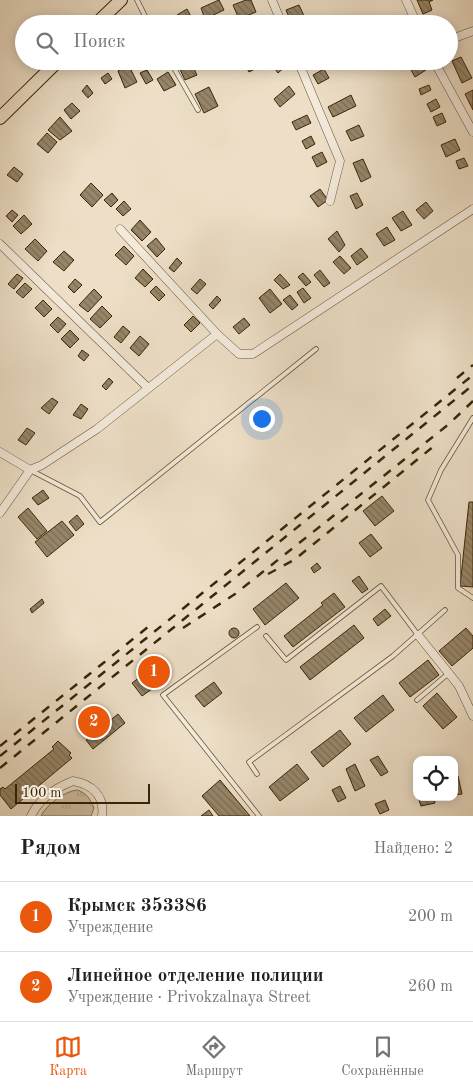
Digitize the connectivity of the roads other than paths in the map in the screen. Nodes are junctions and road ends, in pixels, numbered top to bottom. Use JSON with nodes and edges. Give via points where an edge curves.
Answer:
{"nodes":[{"id":1,"x":120,"y":0,"type":"edge"},
{"id":2,"x":137,"y":0,"type":"edge"},
{"id":3,"x":272,"y":0,"type":"edge"},
{"id":4,"x":406,"y":0,"type":"edge"},
{"id":5,"x":105,"y":15,"type":"edge"},
{"id":6,"x":144,"y":15,"type":"edge"},
{"id":7,"x":278,"y":15,"type":"edge"},
{"id":8,"x":412,"y":15,"type":"edge"},
{"id":9,"x":473,"y":31,"type":"edge"},
{"id":10,"x":458,"y":37,"type":"edge"},
{"id":11,"x":49,"y":70,"type":"edge"},
{"id":12,"x":175,"y":70,"type":"edge"},
{"id":13,"x":302,"y":70,"type":"edge"},
{"id":14,"x":439,"y":70,"type":"edge"},
{"id":15,"x":198,"y":110,"type":"dead end"},
{"id":16,"x":0,"y":118,"type":"edge"},
{"id":17,"x":473,"y":132,"type":"edge"},
{"id":18,"x":330,"y":201,"type":"dead end"},
{"id":19,"x":473,"y":209,"type":"edge"},
{"id":20,"x":120,"y":229,"type":"dead end"},
{"id":21,"x":0,"y":244,"type":"edge"},
{"id":22,"x":217,"y":334,"type":"junction"},
{"id":23,"x":316,"y":349,"type":"dead end"},
{"id":24,"x":147,"y":387,"type":"junction"},
{"id":25,"x":473,"y":418,"type":"edge"},
{"id":26,"x":0,"y":452,"type":"edge"},
{"id":27,"x":30,"y":470,"type":"junction"},
{"id":28,"x":0,"y":513,"type":"edge"},
{"id":29,"x":473,"y":598,"type":"edge"},
{"id":30,"x":445,"y":610,"type":"dead end"},
{"id":31,"x":257,"y":627,"type":"dead end"},
{"id":32,"x":418,"y":634,"type":"junction"},
{"id":33,"x":266,"y":636,"type":"dead end"},
{"id":34,"x":450,"y":673,"type":"junction"},
{"id":35,"x":416,"y":700,"type":"dead end"},
{"id":36,"x":473,"y":716,"type":"edge"},
{"id":37,"x":256,"y":774,"type":"dead end"},
{"id":38,"x":31,"y":816,"type":"edge"},
{"id":39,"x":102,"y":816,"type":"edge"},
{"id":40,"x":259,"y":816,"type":"edge"}],
"edges":[{"from":1,"to":5,"type":"highway"},
{"from":2,"to":6,"type":"lane"},
{"from":3,"to":7,"type":"street"},
{"from":4,"to":8,"type":"street"},
{"from":9,"to":10,"type":"street"},
{"from":11,"to":16,"type":"highway"},
{"from":12,"to":15,"type":"lane"},
{"from":13,"to":18,"type":"street","via":[[340,162]]},
{"from":14,"to":17,"type":"street"},
{"from":19,"to":22,"type":"street","via":[[253,354],[239,354]]},
{"from":20,"to":22,"type":"street"},
{"from":21,"to":24,"type":"street"},
{"from":22,"to":24,"type":"street"},
{"from":23,"to":27,"type":"lane","via":[[100,522],[80,496]]},
{"from":24,"to":27,"type":"street","via":[[97,429]]},
{"from":25,"to":29,"type":"lane","via":[[441,470],[428,500],[458,555],[458,588]]},
{"from":26,"to":27,"type":"street"},
{"from":27,"to":28,"type":"street"},
{"from":30,"to":32,"type":"lane"},
{"from":31,"to":40,"type":"lane","via":[[163,695]]},
{"from":32,"to":33,"type":"lane","via":[[381,586],[286,660]]},
{"from":32,"to":34,"type":"street"},
{"from":32,"to":37,"type":"lane","via":[[249,762]]},
{"from":34,"to":35,"type":"lane"},
{"from":34,"to":36,"type":"street"},
{"from":38,"to":39,"type":"street","via":[[37,804],[50,793],[73,782],[91,786],[99,796]]}]}
